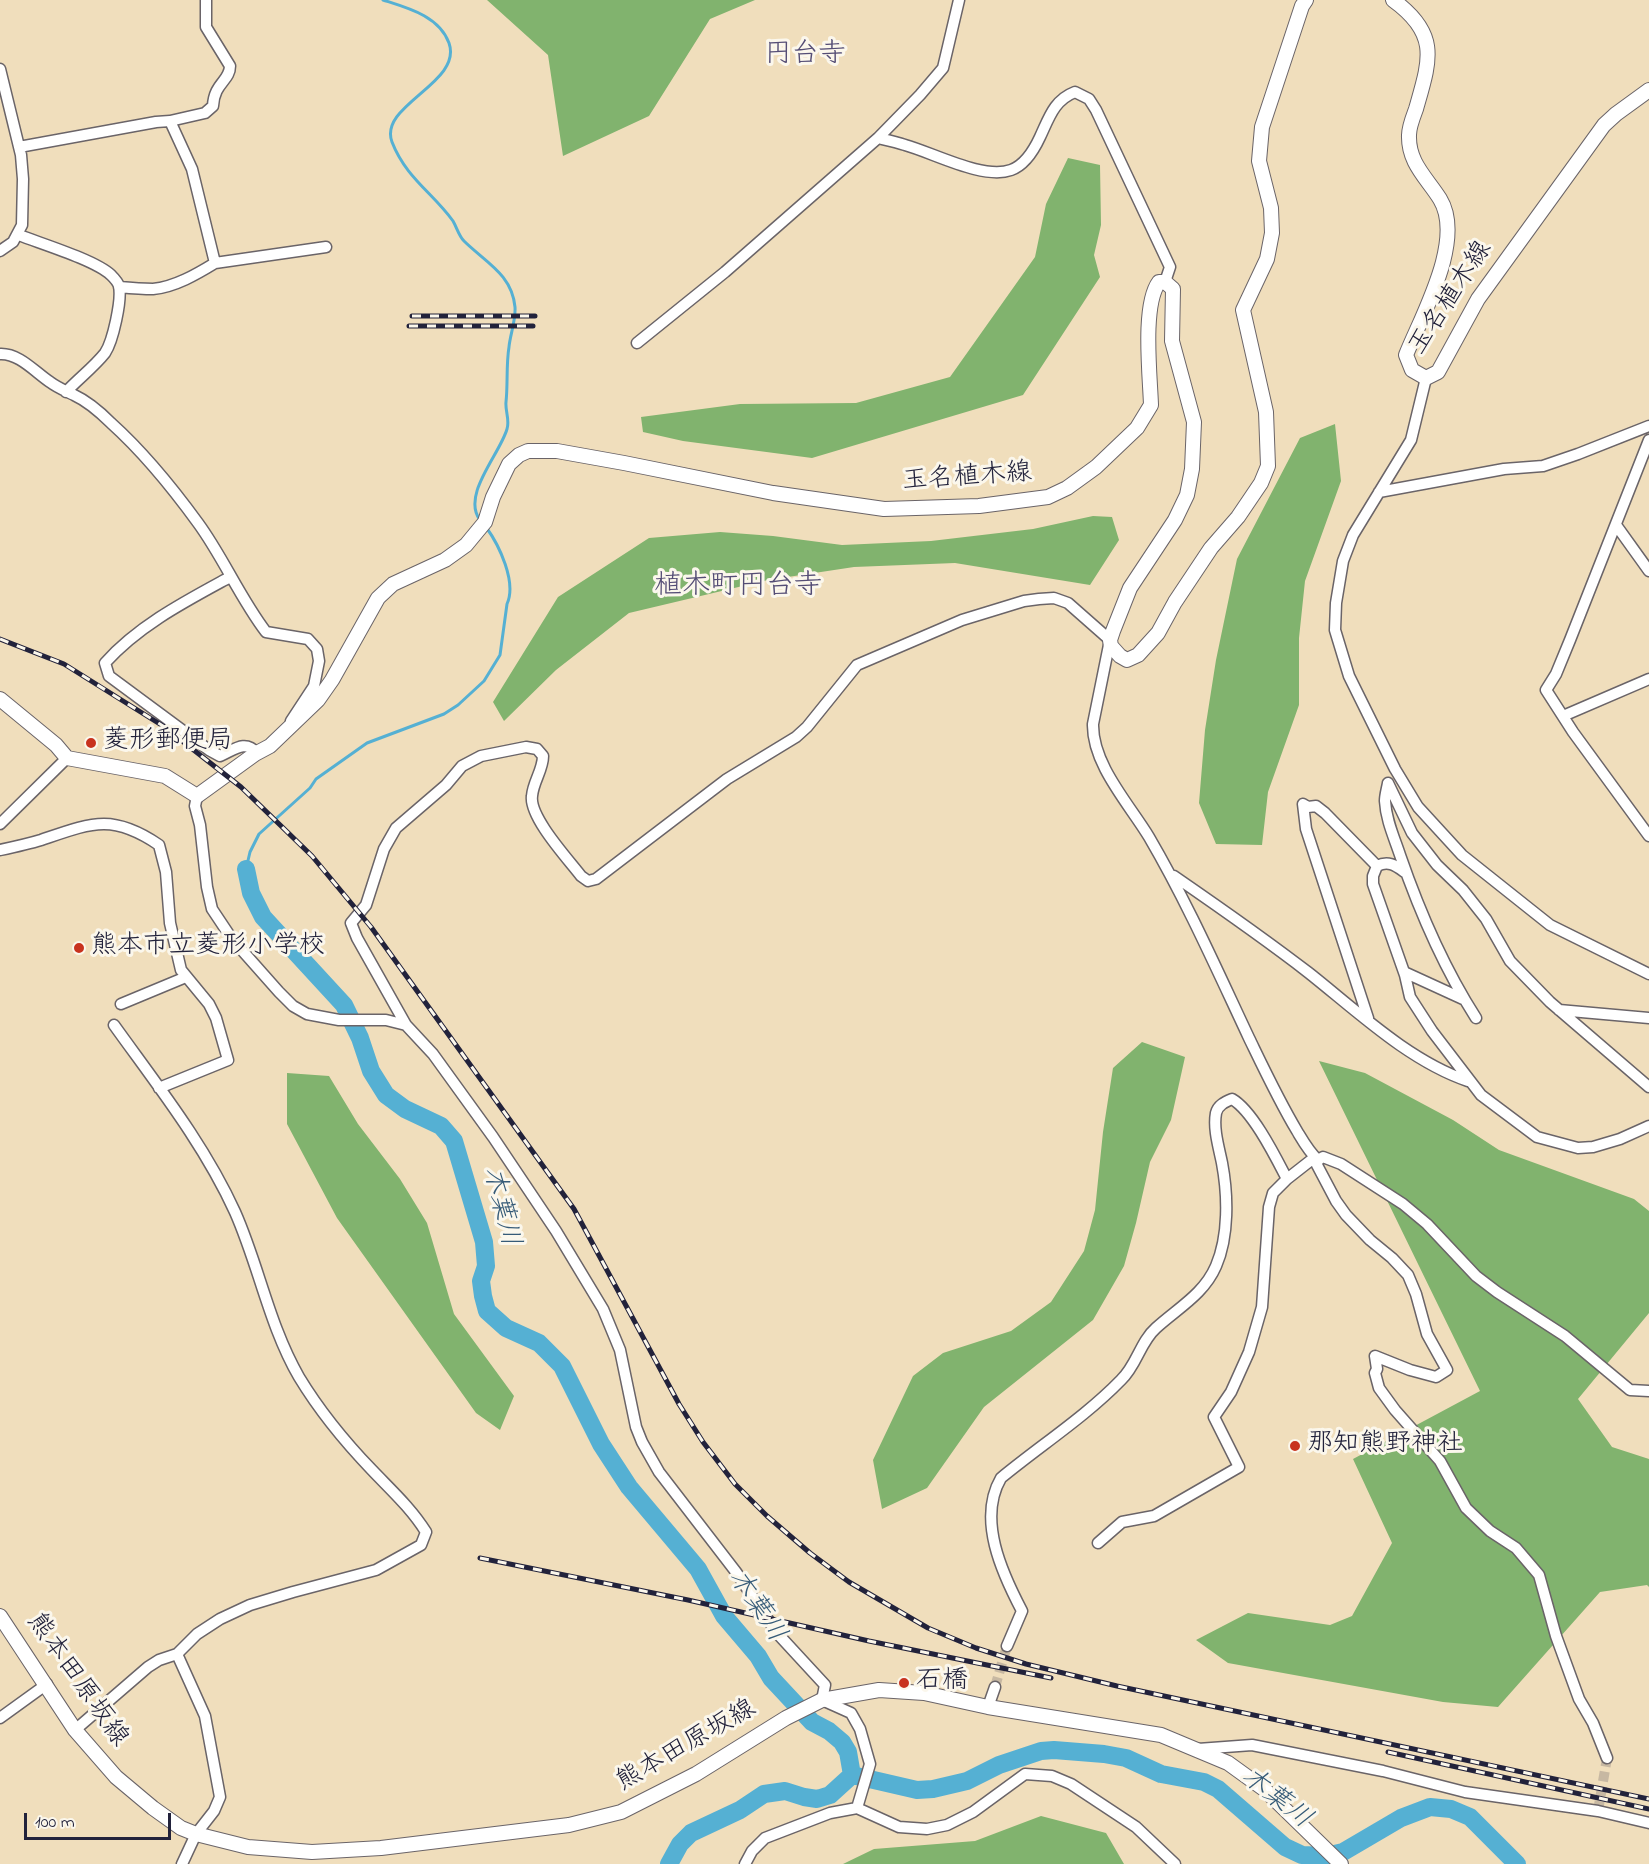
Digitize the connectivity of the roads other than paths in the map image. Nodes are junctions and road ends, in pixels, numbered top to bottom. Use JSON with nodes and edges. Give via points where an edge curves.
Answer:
{"nodes":[{"id":1,"x":206,"y":0,"type":"edge"},
{"id":2,"x":959,"y":0,"type":"edge"},
{"id":3,"x":1306,"y":0,"type":"edge"},
{"id":4,"x":1393,"y":0,"type":"edge"},
{"id":5,"x":0,"y":69,"type":"edge"},
{"id":6,"x":1649,"y":90,"type":"edge"},
{"id":7,"x":170,"y":121,"type":"junction"},
{"id":8,"x":878,"y":138,"type":"junction"},
{"id":9,"x":19,"y":147,"type":"junction"},
{"id":10,"x":19,"y":235,"type":"junction"},
{"id":11,"x":326,"y":247,"type":"dead end"},
{"id":12,"x":0,"y":251,"type":"edge"},
{"id":13,"x":215,"y":263,"type":"junction"},
{"id":14,"x":1165,"y":282,"type":"junction"},
{"id":15,"x":119,"y":287,"type":"junction"},
{"id":16,"x":637,"y":343,"type":"dead end"},
{"id":17,"x":0,"y":354,"type":"edge"},
{"id":18,"x":1426,"y":378,"type":"junction"},
{"id":19,"x":66,"y":392,"type":"junction"},
{"id":20,"x":1649,"y":426,"type":"edge"},
{"id":21,"x":1649,"y":440,"type":"edge"},
{"id":22,"x":1646,"y":459,"type":"edge"},
{"id":23,"x":1379,"y":492,"type":"junction"},
{"id":24,"x":1616,"y":525,"type":"junction"},
{"id":25,"x":1649,"y":571,"type":"edge"},
{"id":26,"x":231,"y":577,"type":"junction"},
{"id":27,"x":1110,"y":640,"type":"junction"},
{"id":28,"x":1649,"y":679,"type":"edge"},
{"id":29,"x":0,"y":699,"type":"edge"},
{"id":30,"x":1563,"y":716,"type":"junction"},
{"id":31,"x":285,"y":732,"type":"junction"},
{"id":32,"x":256,"y":753,"type":"junction"},
{"id":33,"x":67,"y":758,"type":"junction"},
{"id":34,"x":1395,"y":769,"type":"junction"},
{"id":35,"x":1388,"y":783,"type":"junction"},
{"id":36,"x":197,"y":796,"type":"junction"},
{"id":37,"x":0,"y":824,"type":"edge"},
{"id":38,"x":1649,"y":836,"type":"edge"},
{"id":39,"x":0,"y":850,"type":"edge"},
{"id":40,"x":1377,"y":866,"type":"junction"},
{"id":41,"x":1170,"y":873,"type":"junction"},
{"id":42,"x":1406,"y":873,"type":"junction"},
{"id":43,"x":1404,"y":972,"type":"junction"},
{"id":44,"x":1649,"y":974,"type":"edge"},
{"id":45,"x":186,"y":977,"type":"junction"},
{"id":46,"x":1463,"y":999,"type":"junction"},
{"id":47,"x":121,"y":1004,"type":"dead end"},
{"id":48,"x":1559,"y":1010,"type":"junction"},
{"id":49,"x":1476,"y":1018,"type":"dead end"},
{"id":50,"x":1649,"y":1018,"type":"edge"},
{"id":51,"x":1368,"y":1019,"type":"junction"},
{"id":52,"x":114,"y":1024,"type":"dead end"},
{"id":53,"x":406,"y":1024,"type":"junction"},
{"id":54,"x":1468,"y":1081,"type":"junction"},
{"id":55,"x":159,"y":1088,"type":"junction"},
{"id":56,"x":1649,"y":1088,"type":"edge"},
{"id":57,"x":1649,"y":1126,"type":"edge"},
{"id":58,"x":1318,"y":1160,"type":"junction"},
{"id":59,"x":1287,"y":1179,"type":"junction"},
{"id":60,"x":1649,"y":1391,"type":"edge"},
{"id":61,"x":1098,"y":1543,"type":"dead end"},
{"id":62,"x":0,"y":1616,"type":"edge"},
{"id":63,"x":1007,"y":1646,"type":"tunnel mouth"},
{"id":64,"x":177,"y":1654,"type":"junction"},
{"id":65,"x":47,"y":1684,"type":"junction"},
{"id":66,"x":995,"y":1687,"type":"tunnel mouth"},
{"id":67,"x":816,"y":1703,"type":"junction"},
{"id":68,"x":988,"y":1707,"type":"junction"},
{"id":69,"x":0,"y":1718,"type":"edge"},
{"id":70,"x":75,"y":1730,"type":"junction"},
{"id":71,"x":1198,"y":1749,"type":"junction"},
{"id":72,"x":1607,"y":1758,"type":"tunnel mouth"},
{"id":73,"x":857,"y":1808,"type":"junction"},
{"id":74,"x":1649,"y":1823,"type":"edge"},
{"id":75,"x":196,"y":1834,"type":"junction"},
{"id":76,"x":182,"y":1864,"type":"edge"},
{"id":77,"x":745,"y":1864,"type":"edge"},
{"id":78,"x":1175,"y":1864,"type":"edge"},
{"id":79,"x":1341,"y":1864,"type":"edge"}],
"edges":[{"from":1,"to":7,"type":"street","via":[[206,27],[230,66],[230,73],[213,93],[213,106],[206,113]]},
{"from":2,"to":8,"type":"street","via":[[944,68]]},
{"from":3,"to":27,"type":"main road","via":[[1262,127],[1259,161],[1271,208],[1272,233],[1267,259],[1243,310],[1266,412],[1268,466],[1244,508],[1210,548],[1158,633],[1138,656],[1128,660],[1120,656]]},
{"from":4,"to":18,"type":"main road","name":"玉名植木線","via":[[1409,11],[1423,31],[1429,51],[1428,68],[1409,133],[1410,152],[1449,220],[1440,273],[1406,355],[1412,370]]},
{"from":5,"to":9,"type":"street"},
{"from":6,"to":18,"type":"main road","name":"玉名植木線","via":[[1604,125],[1478,299],[1438,372]]},
{"from":7,"to":9,"type":"street"},
{"from":7,"to":13,"type":"street","via":[[192,169]]},
{"from":8,"to":14,"type":"street","via":[[991,173],[1010,171],[1033,151],[1056,105],[1076,92],[1089,99],[1096,110],[1155,232],[1170,267]]},
{"from":8,"to":16,"type":"street"},
{"from":9,"to":10,"type":"street","via":[[24,179]]},
{"from":10,"to":12,"type":"street"},
{"from":10,"to":15,"type":"street","via":[[98,266],[110,273]]},
{"from":11,"to":13,"type":"street"},
{"from":13,"to":15,"type":"street","via":[[165,287]]},
{"from":14,"to":27,"type":"main road","via":[[1173,289],[1172,341],[1194,422],[1192,469],[1187,495],[1130,588]]},
{"from":14,"to":31,"type":"main road","name":"玉名植木線","via":[[1159,282],[1153,290],[1149,326],[1151,405],[1145,417],[1096,467],[1048,497],[979,506],[884,508],[773,493],[557,452],[519,454],[509,464],[485,522],[466,545],[445,560],[393,584],[378,598],[332,680],[318,700]]},
{"from":15,"to":19,"type":"street","via":[[117,313],[105,352]]},
{"from":17,"to":19,"type":"street","via":[[17,357]]},
{"from":18,"to":23,"type":"street","via":[[1411,440]]},
{"from":19,"to":26,"type":"street","via":[[111,422],[157,472],[198,523]]},
{"from":20,"to":23,"type":"street","via":[[1543,466],[1504,469]]},
{"from":21,"to":22,"type":"street"},
{"from":22,"to":24,"type":"street"},
{"from":23,"to":34,"type":"street","via":[[1353,535],[1343,561],[1335,630],[1349,676]]},
{"from":24,"to":25,"type":"street"},
{"from":24,"to":30,"type":"street","via":[[1556,674],[1545,690]]},
{"from":26,"to":31,"type":"street","via":[[266,632],[308,639],[317,649],[314,686]]},
{"from":26,"to":32,"type":"street","via":[[144,628],[105,663],[109,675],[209,750],[220,756],[241,745],[252,747]]},
{"from":27,"to":41,"type":"street","via":[[1093,724],[1096,750]]},
{"from":27,"to":53,"type":"street","via":[[1068,603],[1054,598],[1039,599],[962,620],[857,665],[795,737],[727,779],[596,879],[581,876],[536,815],[531,800],[543,764],[537,749],[526,747],[481,756],[462,766],[396,828],[384,849],[366,905],[351,923]]},
{"from":28,"to":30,"type":"street"},
{"from":29,"to":33,"type":"main road"},
{"from":30,"to":38,"type":"street"},
{"from":31,"to":32,"type":"main road","name":"玉名植木線"},
{"from":32,"to":36,"type":"main road","name":"玉名植木線"},
{"from":33,"to":36,"type":"main road","via":[[165,776]]},
{"from":33,"to":37,"type":"street"},
{"from":34,"to":35,"type":"street"},
{"from":34,"to":44,"type":"street","via":[[1418,807],[1462,855],[1550,925]]},
{"from":35,"to":42,"type":"street","via":[[1386,812]]},
{"from":35,"to":48,"type":"street","via":[[1412,832],[1486,919],[1510,961]]},
{"from":36,"to":53,"type":"street","via":[[195,806],[212,909],[232,939],[279,993],[307,1014]]},
{"from":39,"to":45,"type":"street","via":[[94,824],[116,824],[159,845],[166,872],[170,923]]},
{"from":40,"to":42,"type":"street","via":[[1392,864]]},
{"from":40,"to":43,"type":"street","via":[[1373,884]]},
{"from":40,"to":51,"type":"street","via":[[1325,813],[1316,806],[1303,804],[1306,830]]},
{"from":41,"to":51,"type":"street","via":[[1280,950]]},
{"from":41,"to":58,"type":"street","via":[[1266,1074]]},
{"from":42,"to":46,"type":"street"},
{"from":43,"to":46,"type":"street"},
{"from":43,"to":54,"type":"street","via":[[1410,997]]},
{"from":45,"to":47,"type":"street"},
{"from":45,"to":55,"type":"street","via":[[209,1004],[228,1060]]},
{"from":46,"to":49,"type":"street"},
{"from":48,"to":50,"type":"street"},
{"from":48,"to":56,"type":"street"},
{"from":51,"to":54,"type":"street","via":[[1429,1063]]},
{"from":52,"to":55,"type":"street"},
{"from":53,"to":67,"type":"street","via":[[433,1054],[556,1231],[603,1309],[620,1350],[642,1442],[659,1472],[777,1633],[825,1684]]},
{"from":54,"to":57,"type":"street","via":[[1537,1137],[1563,1145],[1593,1147]]},
{"from":55,"to":64,"type":"street","via":[[196,1140],[236,1213],[280,1339],[298,1375],[339,1432],[426,1532],[421,1545],[392,1563],[250,1605],[220,1619]]},
{"from":58,"to":59,"type":"street","via":[[1310,1161]]},
{"from":58,"to":60,"type":"street","via":[[1328,1157],[1403,1204],[1497,1292],[1565,1336],[1630,1390]]},
{"from":58,"to":72,"type":"street","via":[[1317,1165],[1346,1215],[1408,1275],[1427,1334],[1447,1370],[1436,1377],[1375,1356],[1379,1388],[1440,1461],[1466,1508],[1516,1548],[1539,1575],[1579,1699]]},
{"from":59,"to":61,"type":"street","via":[[1274,1193],[1269,1207],[1262,1307],[1252,1340],[1231,1392],[1214,1417],[1239,1467],[1154,1516],[1122,1522]]},
{"from":59,"to":63,"type":"street","via":[[1255,1124],[1237,1102],[1232,1099],[1222,1103],[1216,1112],[1216,1129],[1226,1208],[1224,1236],[1217,1265],[1206,1284],[1155,1329],[1121,1380],[1001,1478],[996,1487],[992,1526],[1008,1583],[1022,1611]]},
{"from":62,"to":65,"type":"main road","name":"熊本田原坂線"},
{"from":64,"to":70,"type":"street","via":[[148,1667]]},
{"from":64,"to":75,"type":"street","via":[[205,1716],[220,1797]]},
{"from":65,"to":69,"type":"street"},
{"from":65,"to":70,"type":"main road","name":"熊本田原坂線"},
{"from":66,"to":68,"type":"street"},
{"from":67,"to":68,"type":"main road","name":"熊本田原坂線","via":[[879,1690],[924,1693]]},
{"from":67,"to":73,"type":"street","via":[[851,1713],[860,1729],[870,1764]]},
{"from":67,"to":75,"type":"main road","name":"熊本田原坂線","via":[[655,1797],[621,1812],[569,1825],[381,1848],[312,1852],[248,1847]]},
{"from":68,"to":71,"type":"main road","name":"熊本田原坂線","via":[[1161,1735]]},
{"from":70,"to":75,"type":"main road","name":"熊本田原坂線","via":[[116,1777],[181,1828]]},
{"from":71,"to":74,"type":"street","via":[[1252,1745],[1465,1792]]},
{"from":71,"to":79,"type":"main road","name":"熊本田原坂線","via":[[1228,1763],[1264,1789]]},
{"from":73,"to":77,"type":"street","via":[[830,1813],[765,1838]]},
{"from":73,"to":78,"type":"street","via":[[899,1827],[927,1830],[973,1812],[1025,1774],[1052,1776],[1071,1784],[1136,1827]]},
{"from":75,"to":76,"type":"street"}]}
